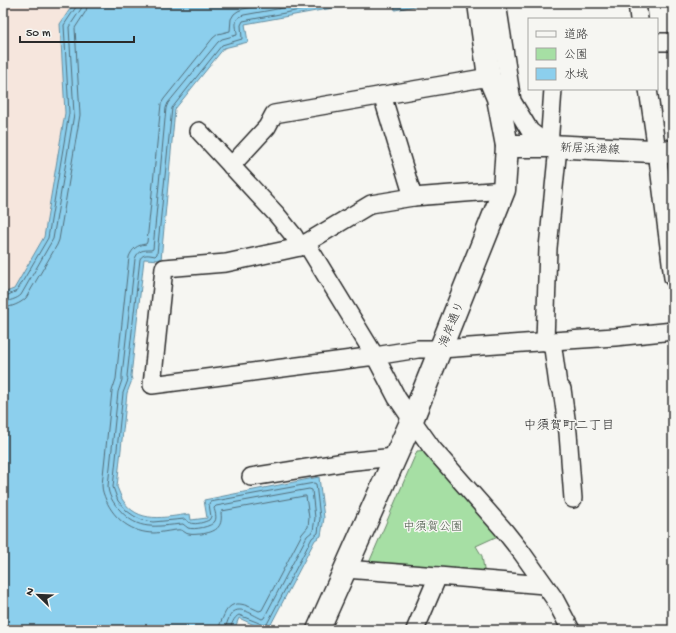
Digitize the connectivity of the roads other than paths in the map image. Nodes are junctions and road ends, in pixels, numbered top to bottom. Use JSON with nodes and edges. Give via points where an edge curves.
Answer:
{"nodes":[{"id":1,"x":479,"y":3,"type":"edge"},
{"id":2,"x":497,"y":3,"type":"edge"},
{"id":3,"x":637,"y":3,"type":"edge"},
{"id":4,"x":639,"y":18,"type":"edge"},
{"id":5,"x":658,"y":42,"type":"edge"},
{"id":6,"x":673,"y":42,"type":"edge"},
{"id":7,"x":489,"y":77,"type":"junction"},
{"id":8,"x":552,"y":90,"type":"edge"},
{"id":9,"x":648,"y":90,"type":"edge"},
{"id":10,"x":382,"y":96,"type":"junction"},
{"id":11,"x":199,"y":131,"type":"dead end"},
{"id":12,"x":507,"y":146,"type":"junction"},
{"id":13,"x":554,"y":147,"type":"junction"},
{"id":14,"x":665,"y":152,"type":"edge"},
{"id":15,"x":231,"y":166,"type":"junction"},
{"id":16,"x":504,"y":190,"type":"junction"},
{"id":17,"x":413,"y":197,"type":"junction"},
{"id":18,"x":303,"y":245,"type":"junction"},
{"id":19,"x":673,"y":278,"type":"edge"},
{"id":20,"x":673,"y":331,"type":"edge"},
{"id":21,"x":549,"y":342,"type":"junction"},
{"id":22,"x":441,"y":349,"type":"junction"},
{"id":23,"x":375,"y":356,"type":"junction"},
{"id":24,"x":412,"y":420,"type":"junction"},
{"id":25,"x":395,"y":457,"type":"junction"},
{"id":26,"x":251,"y":477,"type":"dead end"},
{"id":27,"x":573,"y":499,"type":"dead end"},
{"id":28,"x":345,"y":570,"type":"junction"},
{"id":29,"x":438,"y":576,"type":"junction"},
{"id":30,"x":544,"y":585,"type":"junction"},
{"id":31,"x":318,"y":630,"type":"edge"},
{"id":32,"x":415,"y":630,"type":"edge"},
{"id":33,"x":570,"y":630,"type":"edge"}],
"edges":[{"from":1,"to":7,"type":"street","name":"海岸通り"},
{"from":2,"to":13,"type":"street","via":[[512,101],[530,131]]},
{"from":3,"to":4,"type":"street"},
{"from":5,"to":6,"type":"street"},
{"from":7,"to":10,"type":"street"},
{"from":7,"to":12,"type":"street","name":"海岸通り","via":[[498,98]]},
{"from":8,"to":13,"type":"street"},
{"from":9,"to":14,"type":"street"},
{"from":10,"to":15,"type":"street","via":[[274,114],[267,127]]},
{"from":10,"to":17,"type":"street"},
{"from":11,"to":15,"type":"street"},
{"from":12,"to":13,"type":"street","name":"新居浜港線"},
{"from":12,"to":16,"type":"street","name":"海岸通り"},
{"from":13,"to":14,"type":"street","name":"新居浜港線"},
{"from":13,"to":21,"type":"street","via":[[548,248]]},
{"from":14,"to":19,"type":"street"},
{"from":15,"to":18,"type":"street"},
{"from":16,"to":17,"type":"street"},
{"from":16,"to":22,"type":"street","name":"海岸通り"},
{"from":17,"to":18,"type":"street","via":[[371,204]]},
{"from":18,"to":23,"type":"street"},
{"from":18,"to":23,"type":"street","via":[[226,262],[164,268],[152,386]]},
{"from":20,"to":21,"type":"street"},
{"from":21,"to":22,"type":"street"},
{"from":21,"to":27,"type":"street","via":[[558,385],[562,389]]},
{"from":22,"to":23,"type":"street","via":[[418,349]]},
{"from":22,"to":24,"type":"street","name":"海岸通り"},
{"from":23,"to":24,"type":"street"},
{"from":24,"to":25,"type":"street","name":"海岸通り"},
{"from":24,"to":30,"type":"street","via":[[432,448],[503,529]]},
{"from":25,"to":26,"type":"street"},
{"from":25,"to":28,"type":"street","name":"海岸通り"},
{"from":28,"to":29,"type":"street"},
{"from":28,"to":31,"type":"street","name":"海岸通り"},
{"from":29,"to":30,"type":"street"},
{"from":29,"to":32,"type":"street"},
{"from":30,"to":33,"type":"street","via":[[554,598]]}]}
